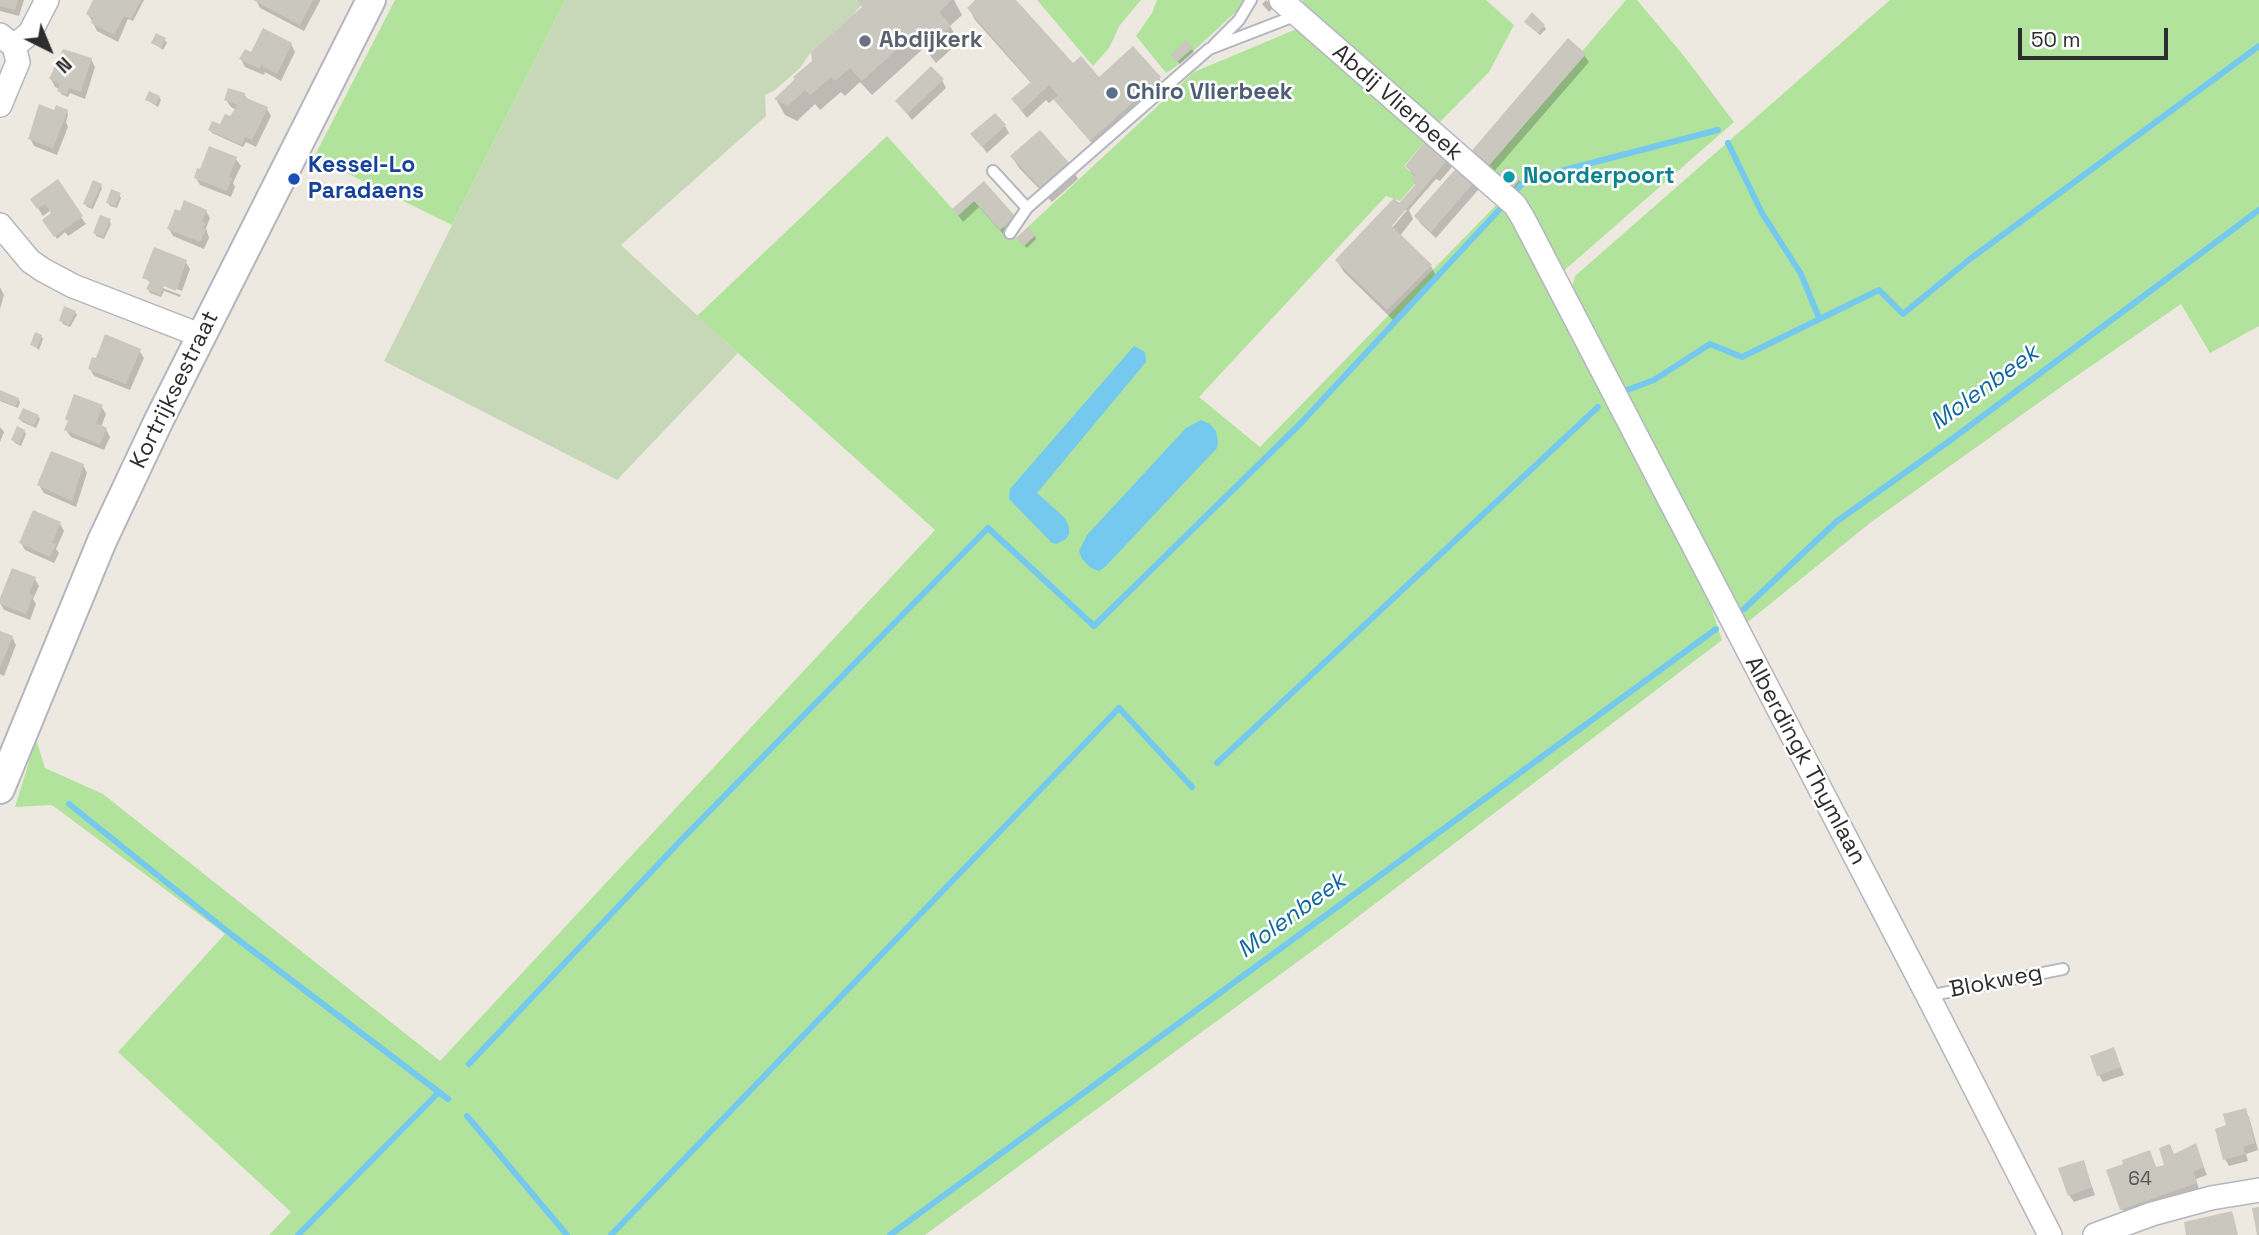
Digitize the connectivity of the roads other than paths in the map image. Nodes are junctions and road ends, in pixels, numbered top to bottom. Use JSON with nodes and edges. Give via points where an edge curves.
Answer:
{"nodes":[{"id":1,"x":47,"y":0,"type":"edge"},
{"id":2,"x":371,"y":0,"type":"edge"},
{"id":3,"x":1251,"y":0,"type":"edge"},
{"id":4,"x":1292,"y":6,"type":"edge"},
{"id":5,"x":7,"y":41,"type":"edge"},
{"id":6,"x":1209,"y":49,"type":"junction"},
{"id":7,"x":0,"y":106,"type":"edge"},
{"id":8,"x":993,"y":171,"type":"dead end"},
{"id":9,"x":1514,"y":205,"type":"joint"},
{"id":10,"x":1027,"y":208,"type":"junction"},
{"id":11,"x":0,"y":225,"type":"edge"},
{"id":12,"x":1010,"y":233,"type":"dead end"},
{"id":13,"x":202,"y":335,"type":"junction"},
{"id":14,"x":0,"y":789,"type":"edge"},
{"id":15,"x":2063,"y":969,"type":"dead end"},
{"id":16,"x":1928,"y":996,"type":"junction"},
{"id":17,"x":2259,"y":1190,"type":"edge"},
{"id":18,"x":2050,"y":1235,"type":"edge"},
{"id":19,"x":2095,"y":1235,"type":"edge"}],
"edges":[{"from":1,"to":5,"type":"street","via":[[30,33]]},
{"from":2,"to":13,"type":"street","name":"Kortrijksestraat"},
{"from":3,"to":6,"type":"lane","via":[[1239,20]]},
{"from":4,"to":6,"type":"lane"},
{"from":4,"to":9,"type":"street","name":"Abdij Vlierbeek"},
{"from":5,"to":7,"type":"street","via":[[18,62]]},
{"from":6,"to":10,"type":"lane"},
{"from":8,"to":10,"type":"lane"},
{"from":9,"to":16,"type":"street","name":"Alberdingk Thymlaan"},
{"from":10,"to":12,"type":"lane"},
{"from":11,"to":13,"type":"street","via":[[43,270]]},
{"from":13,"to":14,"type":"street","name":"Kortrijksestraat","via":[[102,541]]},
{"from":15,"to":16,"type":"lane","name":"Blokweg"},
{"from":16,"to":18,"type":"street","name":"Alberdingk Thymlaan"},
{"from":17,"to":19,"type":"street","via":[[2152,1214]]}]}
